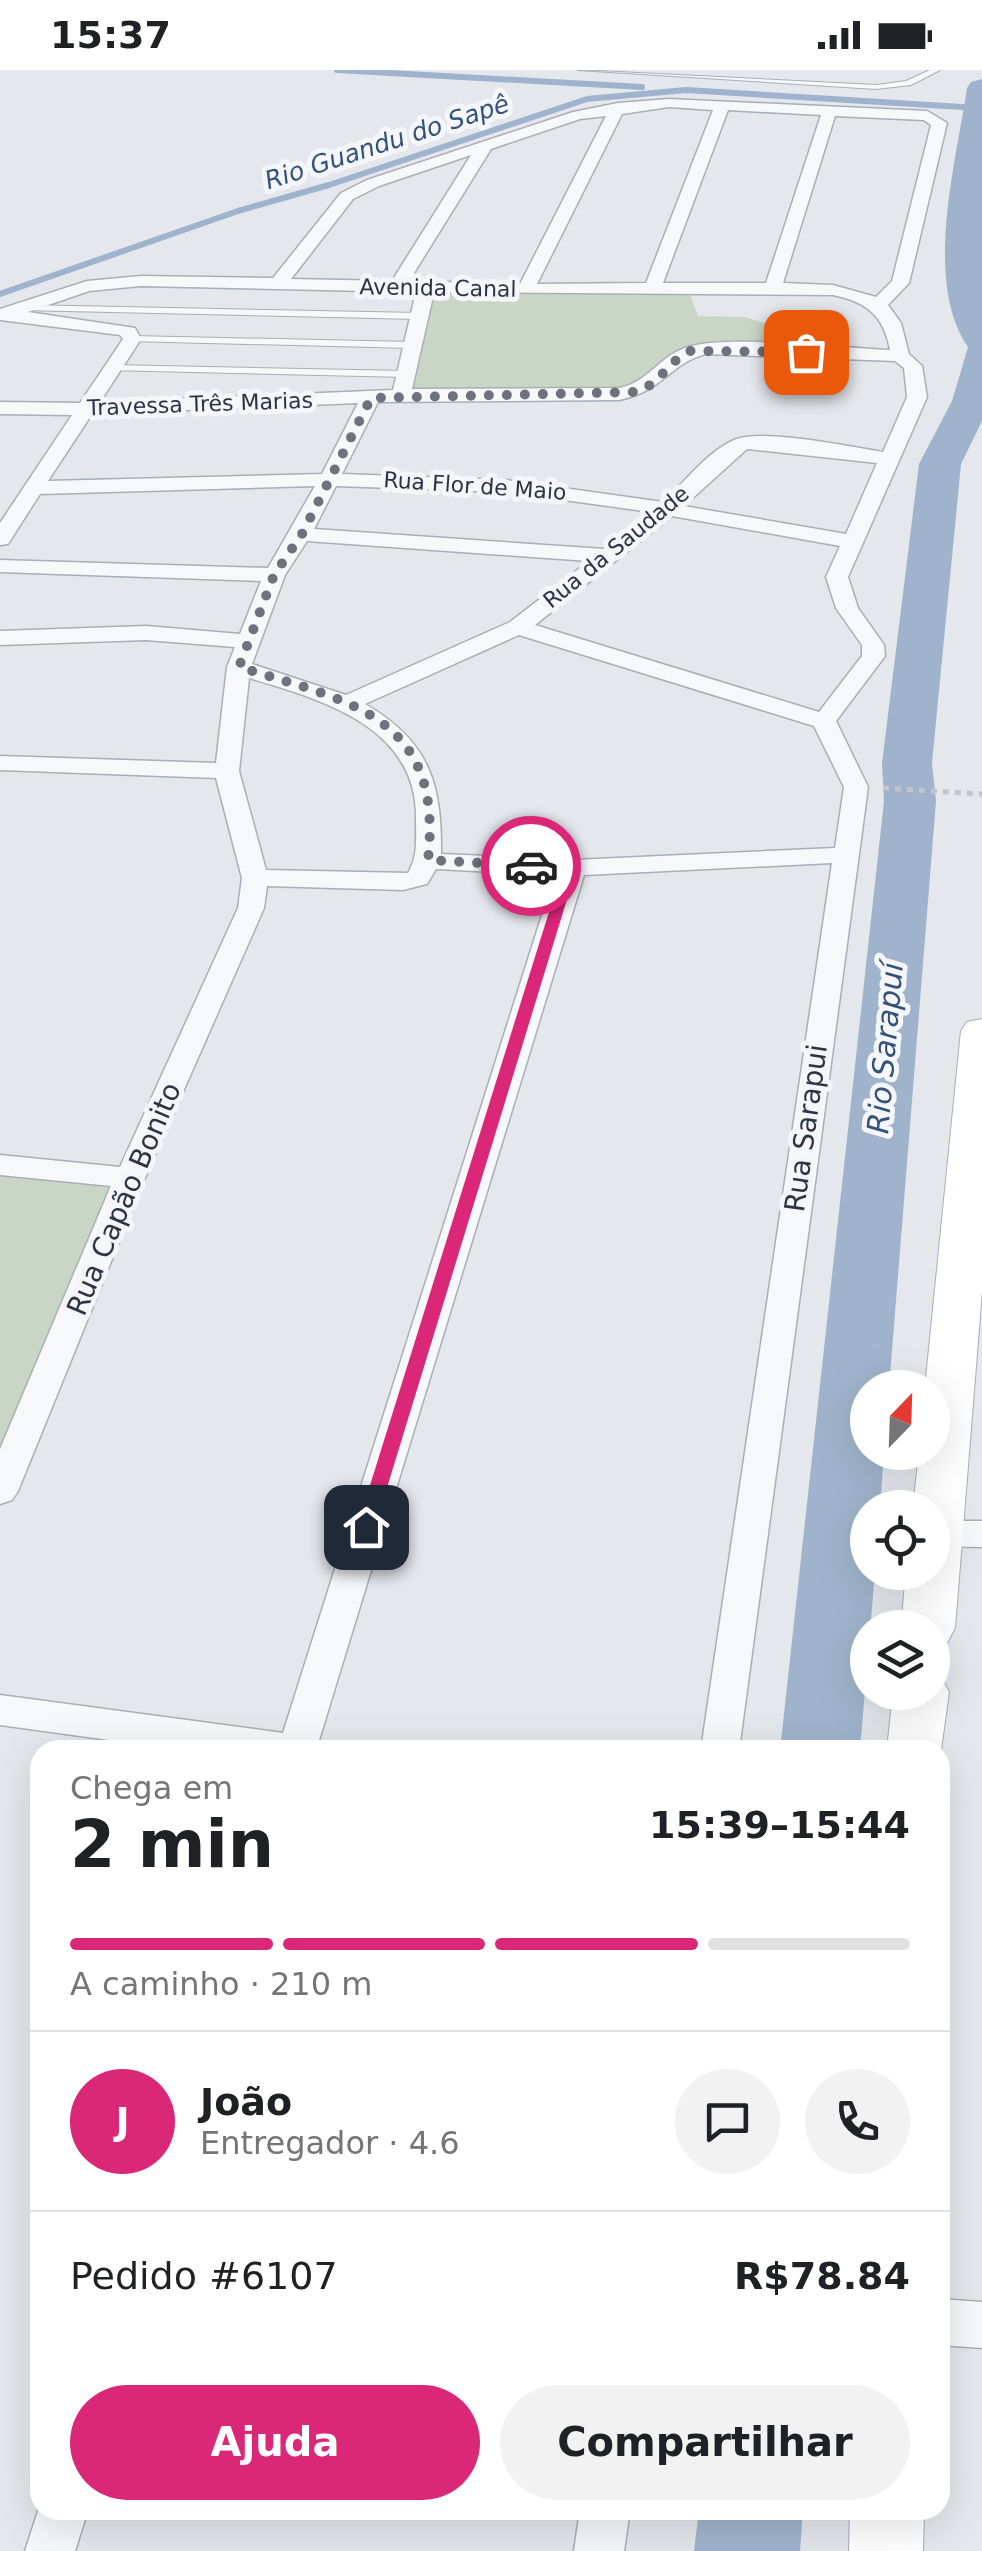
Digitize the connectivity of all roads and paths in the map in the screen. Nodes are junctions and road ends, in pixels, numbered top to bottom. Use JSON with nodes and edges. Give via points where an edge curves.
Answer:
{"nodes":[{"id":1,"x":582,"y":70,"type":"edge"},
{"id":2,"x":936,"y":70,"type":"edge"},
{"id":3,"x":722,"y":104,"type":"junction"},
{"id":4,"x":618,"y":108,"type":"junction"},
{"id":5,"x":830,"y":109,"type":"junction"},
{"id":6,"x":484,"y":148,"type":"junction"},
{"id":7,"x":276,"y":286,"type":"junction"},
{"id":8,"x":397,"y":287,"type":"junction"},
{"id":9,"x":426,"y":288,"type":"junction"},
{"id":10,"x":774,"y":288,"type":"junction"},
{"id":11,"x":526,"y":289,"type":"junction"},
{"id":12,"x":652,"y":290,"type":"junction"},
{"id":13,"x":879,"y":304,"type":"junction"},
{"id":14,"x":10,"y":312,"type":"edge"},
{"id":15,"x":419,"y":316,"type":"junction"},
{"id":16,"x":132,"y":338,"type":"junction"},
{"id":17,"x":412,"y":345,"type":"junction"},
{"id":18,"x":900,"y":356,"type":"junction"},
{"id":19,"x":111,"y":368,"type":"junction"},
{"id":20,"x":407,"y":374,"type":"junction"},
{"id":21,"x":401,"y":395,"type":"junction"},
{"id":22,"x":371,"y":398,"type":"junction"},
{"id":23,"x":0,"y":408,"type":"edge"},
{"id":24,"x":84,"y":409,"type":"junction"},
{"id":25,"x":889,"y":458,"type":"junction"},
{"id":26,"x":330,"y":478,"type":"junction"},
{"id":27,"x":36,"y":488,"type":"junction"},
{"id":28,"x":666,"y":511,"type":"junction"},
{"id":29,"x":302,"y":534,"type":"junction"},
{"id":30,"x":0,"y":539,"type":"edge"},
{"id":31,"x":850,"y":541,"type":"junction"},
{"id":32,"x":608,"y":556,"type":"junction"},
{"id":33,"x":0,"y":566,"type":"edge"},
{"id":34,"x":274,"y":575,"type":"junction"},
{"id":35,"x":518,"y":627,"type":"junction"},
{"id":36,"x":0,"y":638,"type":"edge"},
{"id":37,"x":246,"y":642,"type":"junction"},
{"id":38,"x":239,"y":667,"type":"junction"},
{"id":39,"x":350,"y":702,"type":"junction"},
{"id":40,"x":824,"y":721,"type":"junction"},
{"id":41,"x":0,"y":763,"type":"edge"},
{"id":42,"x":227,"y":771,"type":"junction"},
{"id":43,"x":856,"y":787,"type":"junction"},
{"id":44,"x":982,"y":794,"type":"edge"},
{"id":45,"x":843,"y":856,"type":"junction"},
{"id":46,"x":428,"y":860,"type":"junction"},
{"id":47,"x":567,"y":882,"type":"junction"},
{"id":48,"x":253,"y":893,"type":"junction"},
{"id":49,"x":982,"y":1030,"type":"edge"},
{"id":50,"x":976,"y":1132,"type":"edge"},
{"id":51,"x":0,"y":1165,"type":"edge"},
{"id":52,"x":130,"y":1178,"type":"junction"},
{"id":53,"x":0,"y":1491,"type":"edge"},
{"id":54,"x":959,"y":1534,"type":"edge"},
{"id":55,"x":934,"y":1610,"type":"edge"},
{"id":56,"x":0,"y":1710,"type":"edge"},
{"id":57,"x":919,"y":1710,"type":"edge"},
{"id":58,"x":222,"y":1740,"type":"edge"},
{"id":59,"x":299,"y":1740,"type":"edge"},
{"id":60,"x":721,"y":1740,"type":"edge"},
{"id":61,"x":917,"y":1740,"type":"edge"},
{"id":62,"x":950,"y":2323,"type":"edge"},
{"id":63,"x":982,"y":2325,"type":"edge"},
{"id":64,"x":60,"y":2520,"type":"edge"},
{"id":65,"x":604,"y":2520,"type":"edge"},
{"id":66,"x":886,"y":2520,"type":"edge"},
{"id":67,"x":50,"y":2551,"type":"edge"},
{"id":68,"x":599,"y":2551,"type":"edge"},
{"id":69,"x":886,"y":2551,"type":"edge"}],
"edges":[{"from":1,"to":2,"type":"lane","via":[[876,87]]},
{"from":3,"to":4,"type":"street"},
{"from":3,"to":5,"type":"street"},
{"from":3,"to":12,"type":"street"},
{"from":4,"to":6,"type":"street"},
{"from":4,"to":11,"type":"street"},
{"from":5,"to":10,"type":"street"},
{"from":5,"to":13,"type":"street","via":[[927,116],[938,123],[900,284]]},
{"from":6,"to":7,"type":"street","via":[[348,196]]},
{"from":6,"to":8,"type":"street"},
{"from":7,"to":8,"type":"street","name":"Avenida Canal"},
{"from":7,"to":14,"type":"street","name":"Avenida Canal","via":[[114,282]]},
{"from":8,"to":9,"type":"street","name":"Avenida Canal"},
{"from":9,"to":11,"type":"street","name":"Avenida Canal"},
{"from":9,"to":15,"type":"street"},
{"from":10,"to":12,"type":"street","name":"Avenida Canal"},
{"from":10,"to":13,"type":"street","name":"Avenida Canal","via":[[834,290]]},
{"from":11,"to":12,"type":"street","name":"Avenida Canal"},
{"from":13,"to":18,"type":"street"},
{"from":14,"to":15,"type":"lane"},
{"from":14,"to":16,"type":"street","via":[[120,330]]},
{"from":15,"to":17,"type":"street"},
{"from":16,"to":17,"type":"lane"},
{"from":16,"to":19,"type":"street"},
{"from":17,"to":20,"type":"street"},
{"from":18,"to":21,"type":"street","name":"Travessa Três Marias","via":[[706,348],[679,356],[635,392]]},
{"from":18,"to":25,"type":"street","via":[[913,366],[917,396]]},
{"from":19,"to":20,"type":"lane"},
{"from":19,"to":24,"type":"street"},
{"from":20,"to":21,"type":"street"},
{"from":21,"to":22,"type":"street","name":"Travessa Três Marias"},
{"from":22,"to":24,"type":"street","name":"Travessa Três Marias"},
{"from":22,"to":26,"type":"street"},
{"from":23,"to":24,"type":"street","name":"Travessa Três Marias"},
{"from":24,"to":27,"type":"street"},
{"from":25,"to":28,"type":"street","name":"Rua da Saudade","via":[[744,443]]},
{"from":25,"to":31,"type":"street"},
{"from":26,"to":27,"type":"street","name":"Rua Flor de Maio"},
{"from":26,"to":28,"type":"street","name":"Rua Flor de Maio","via":[[506,486]]},
{"from":26,"to":29,"type":"street"},
{"from":27,"to":30,"type":"street"},
{"from":28,"to":31,"type":"street","name":"Rua Flor de Maio"},
{"from":28,"to":32,"type":"street","name":"Rua da Saudade"},
{"from":29,"to":32,"type":"street"},
{"from":29,"to":34,"type":"street"},
{"from":31,"to":40,"type":"street","via":[[837,577],[874,656]]},
{"from":32,"to":35,"type":"street","name":"Rua da Saudade"},
{"from":33,"to":34,"type":"street"},
{"from":34,"to":37,"type":"street"},
{"from":35,"to":39,"type":"street","name":"Rua da Saudade"},
{"from":35,"to":40,"type":"street"},
{"from":36,"to":37,"type":"street","via":[[146,632]]},
{"from":37,"to":38,"type":"street"},
{"from":38,"to":39,"type":"street"},
{"from":38,"to":42,"type":"street"},
{"from":39,"to":46,"type":"street","via":[[399,735],[415,756],[423,776]]},
{"from":40,"to":43,"type":"street"},
{"from":41,"to":42,"type":"street"},
{"from":42,"to":48,"type":"street"},
{"from":43,"to":44,"type":"path"},
{"from":43,"to":45,"type":"street","name":"Rua Sarapui"},
{"from":45,"to":47,"type":"street"},
{"from":45,"to":60,"type":"street","name":"Rua Sarapui"},
{"from":46,"to":47,"type":"street"},
{"from":46,"to":48,"type":"street","via":[[418,878],[404,882]]},
{"from":47,"to":59,"type":"street"},
{"from":48,"to":52,"type":"street","name":"Rua Capão Bonito"},
{"from":49,"to":50,"type":"street"},
{"from":50,"to":54,"type":"street"},
{"from":51,"to":52,"type":"street"},
{"from":52,"to":53,"type":"street","name":"Rua Capão Bonito"},
{"from":54,"to":55,"type":"street"},
{"from":56,"to":58,"type":"street"},
{"from":57,"to":61,"type":"street"},
{"from":62,"to":63,"type":"street"},
{"from":64,"to":67,"type":"street"},
{"from":65,"to":68,"type":"street"},
{"from":66,"to":69,"type":"street"}]}
